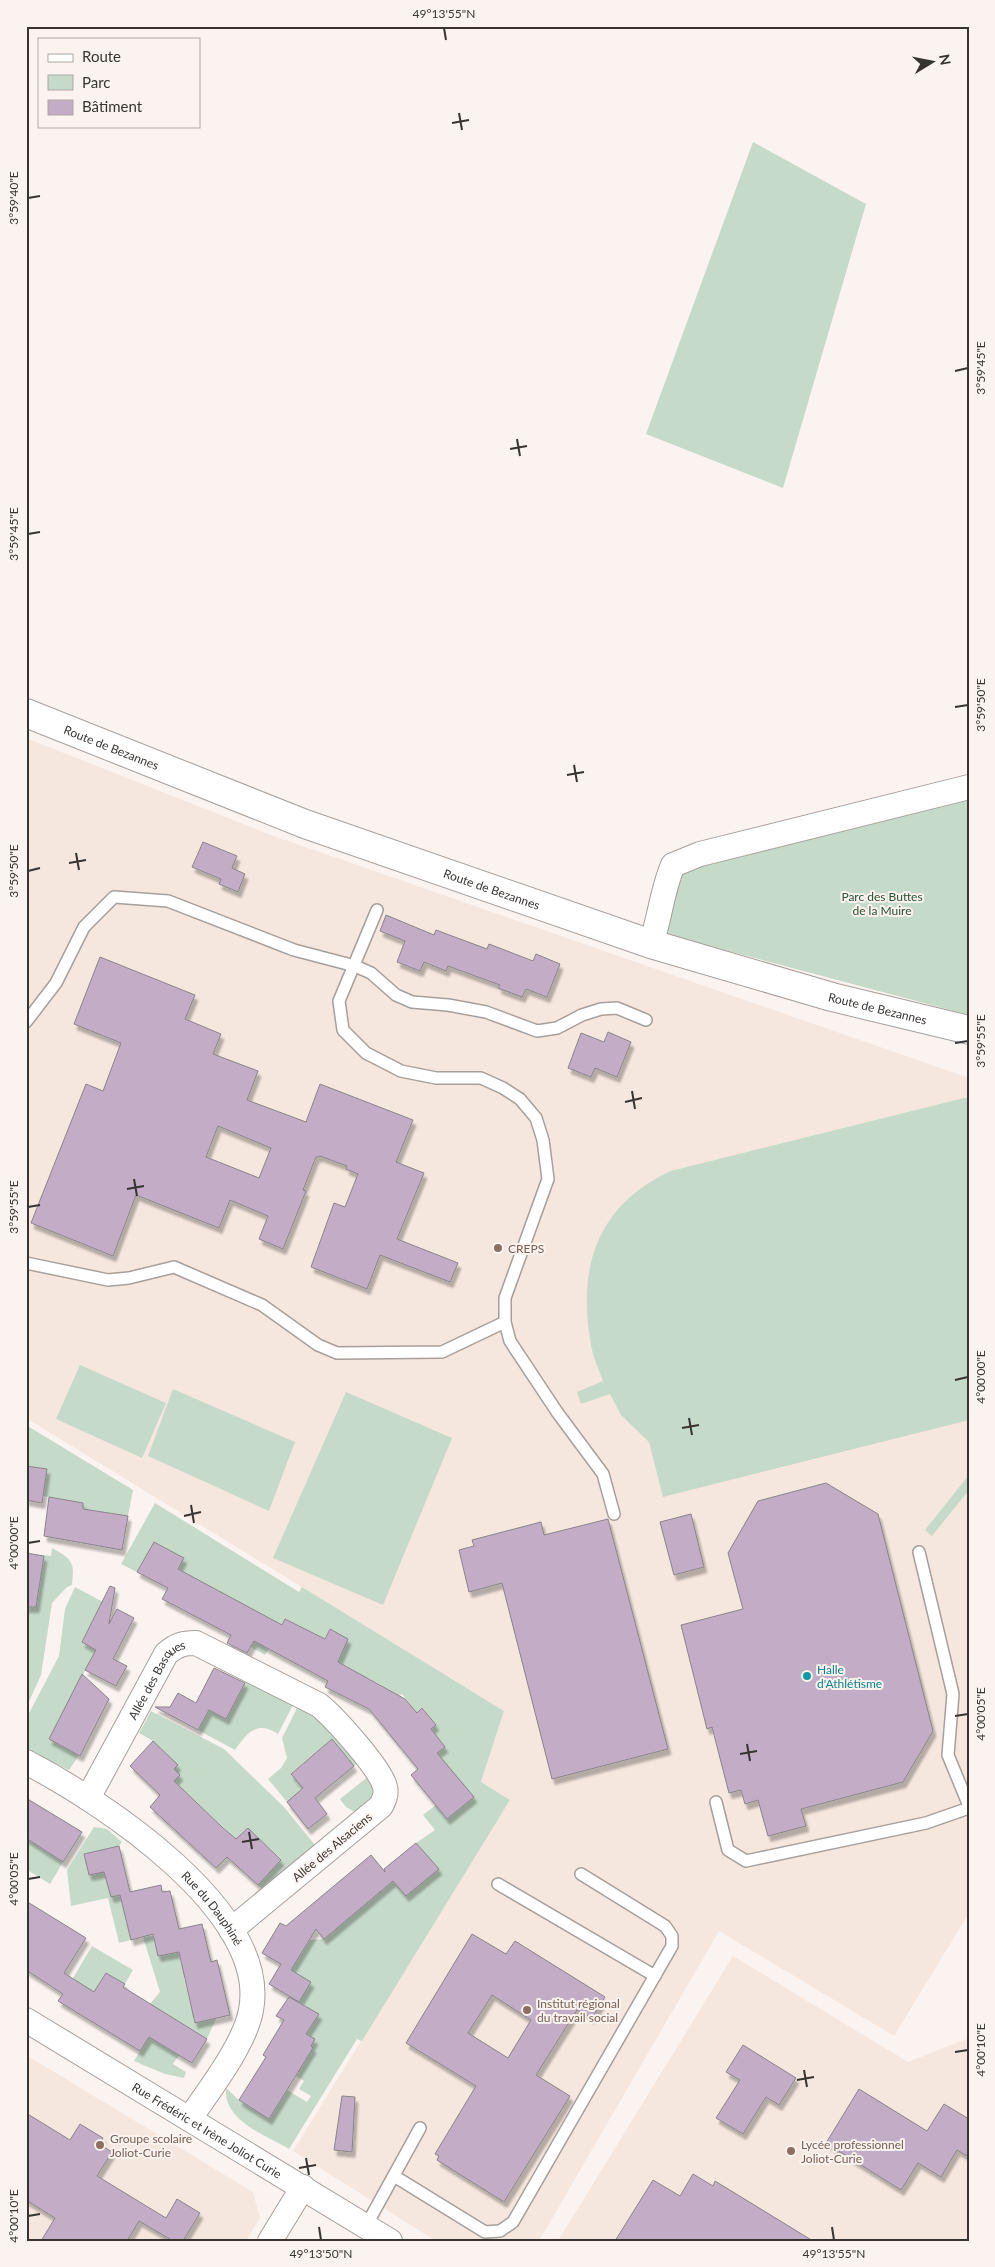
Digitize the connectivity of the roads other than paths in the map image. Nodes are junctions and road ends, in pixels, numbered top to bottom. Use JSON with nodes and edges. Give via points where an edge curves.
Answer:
{"nodes":[{"id":1,"x":26,"y":713,"type":"edge"},
{"id":2,"x":969,"y":787,"type":"edge"},
{"id":3,"x":377,"y":910,"type":"dead end"},
{"id":4,"x":651,"y":944,"type":"junction"},
{"id":5,"x":355,"y":966,"type":"junction"},
{"id":6,"x":646,"y":1020,"type":"dead end"},
{"id":7,"x":26,"y":1022,"type":"edge"},
{"id":8,"x":969,"y":1030,"type":"edge"},
{"id":9,"x":26,"y":1264,"type":"edge"},
{"id":10,"x":505,"y":1322,"type":"junction"},
{"id":11,"x":614,"y":1514,"type":"dead end"},
{"id":12,"x":919,"y":1552,"type":"dead end"},
{"id":13,"x":340,"y":1725,"type":"joint"},
{"id":14,"x":26,"y":1762,"type":"edge"},
{"id":15,"x":88,"y":1798,"type":"junction"},
{"id":16,"x":716,"y":1802,"type":"dead end"},
{"id":17,"x":969,"y":1807,"type":"edge"},
{"id":18,"x":581,"y":1874,"type":"dead end"},
{"id":19,"x":498,"y":1884,"type":"dead end"},
{"id":20,"x":231,"y":1930,"type":"junction"},
{"id":21,"x":655,"y":1976,"type":"junction"},
{"id":22,"x":26,"y":2020,"type":"edge"},
{"id":23,"x":190,"y":2118,"type":"junction"},
{"id":24,"x":420,"y":2128,"type":"dead end"},
{"id":25,"x":394,"y":2176,"type":"junction"},
{"id":26,"x":303,"y":2187,"type":"junction"},
{"id":27,"x":366,"y":2226,"type":"junction"},
{"id":28,"x":270,"y":2241,"type":"edge"},
{"id":29,"x":390,"y":2241,"type":"edge"}],
"edges":[{"from":1,"to":4,"type":"street","name":"Route de Bezannes","via":[[305,824]]},
{"from":2,"to":4,"type":"street","via":[[700,854],[673,865],[665,883]]},
{"from":3,"to":5,"type":"lane"},
{"from":4,"to":8,"type":"street","name":"Route de Bezannes","via":[[832,997]]},
{"from":5,"to":6,"type":"lane","via":[[371,973],[396,995],[412,1002],[486,1012],[537,1031],[557,1028],[601,1009],[617,1008]]},
{"from":5,"to":7,"type":"lane","via":[[294,950],[168,901],[114,897],[84,927],[56,983]]},
{"from":5,"to":10,"type":"lane","via":[[339,1001],[343,1030],[366,1053],[401,1071],[436,1078],[481,1078],[520,1099],[536,1118],[543,1140],[548,1179],[505,1298]]},
{"from":9,"to":10,"type":"lane","via":[[108,1280],[174,1267],[262,1305],[318,1345],[337,1353],[442,1352]]},
{"from":10,"to":11,"type":"lane","via":[[515,1349],[603,1474]]},
{"from":12,"to":17,"type":"lane","via":[[953,1694],[948,1755]]},
{"from":13,"to":15,"type":"street","name":"Allée des Basques","via":[[319,1705],[196,1644],[175,1646],[166,1654]]},
{"from":13,"to":20,"type":"street","name":"Allée des Alsaciens","via":[[383,1780],[385,1797],[381,1806]]},
{"from":14,"to":15,"type":"street","name":"Rue du Dauphiné"},
{"from":15,"to":20,"type":"street","name":"Rue du Dauphiné","via":[[131,1827],[164,1855],[204,1895]]},
{"from":16,"to":17,"type":"lane","via":[[728,1850],[746,1861],[926,1823]]},
{"from":18,"to":21,"type":"lane","via":[[665,1926],[672,1936],[672,1946]]},
{"from":19,"to":21,"type":"lane"},
{"from":20,"to":23,"type":"street","name":"Rue du Dauphiné","via":[[241,1945],[250,1971],[251,2010],[243,2035]]},
{"from":21,"to":25,"type":"lane","via":[[513,2222],[500,2231],[485,2232]]},
{"from":22,"to":23,"type":"street","name":"Rue Frédéric et Irène Joliot Curie"},
{"from":23,"to":26,"type":"street","name":"Rue Frédéric et Irène Joliot Curie"},
{"from":24,"to":25,"type":"lane"},
{"from":25,"to":27,"type":"lane"},
{"from":26,"to":27,"type":"street","name":"Rue Frédéric et Irène Joliot Curie"},
{"from":26,"to":28,"type":"street"},
{"from":27,"to":29,"type":"street","name":"Rue Frédéric et Irène Joliot Curie"}]}
